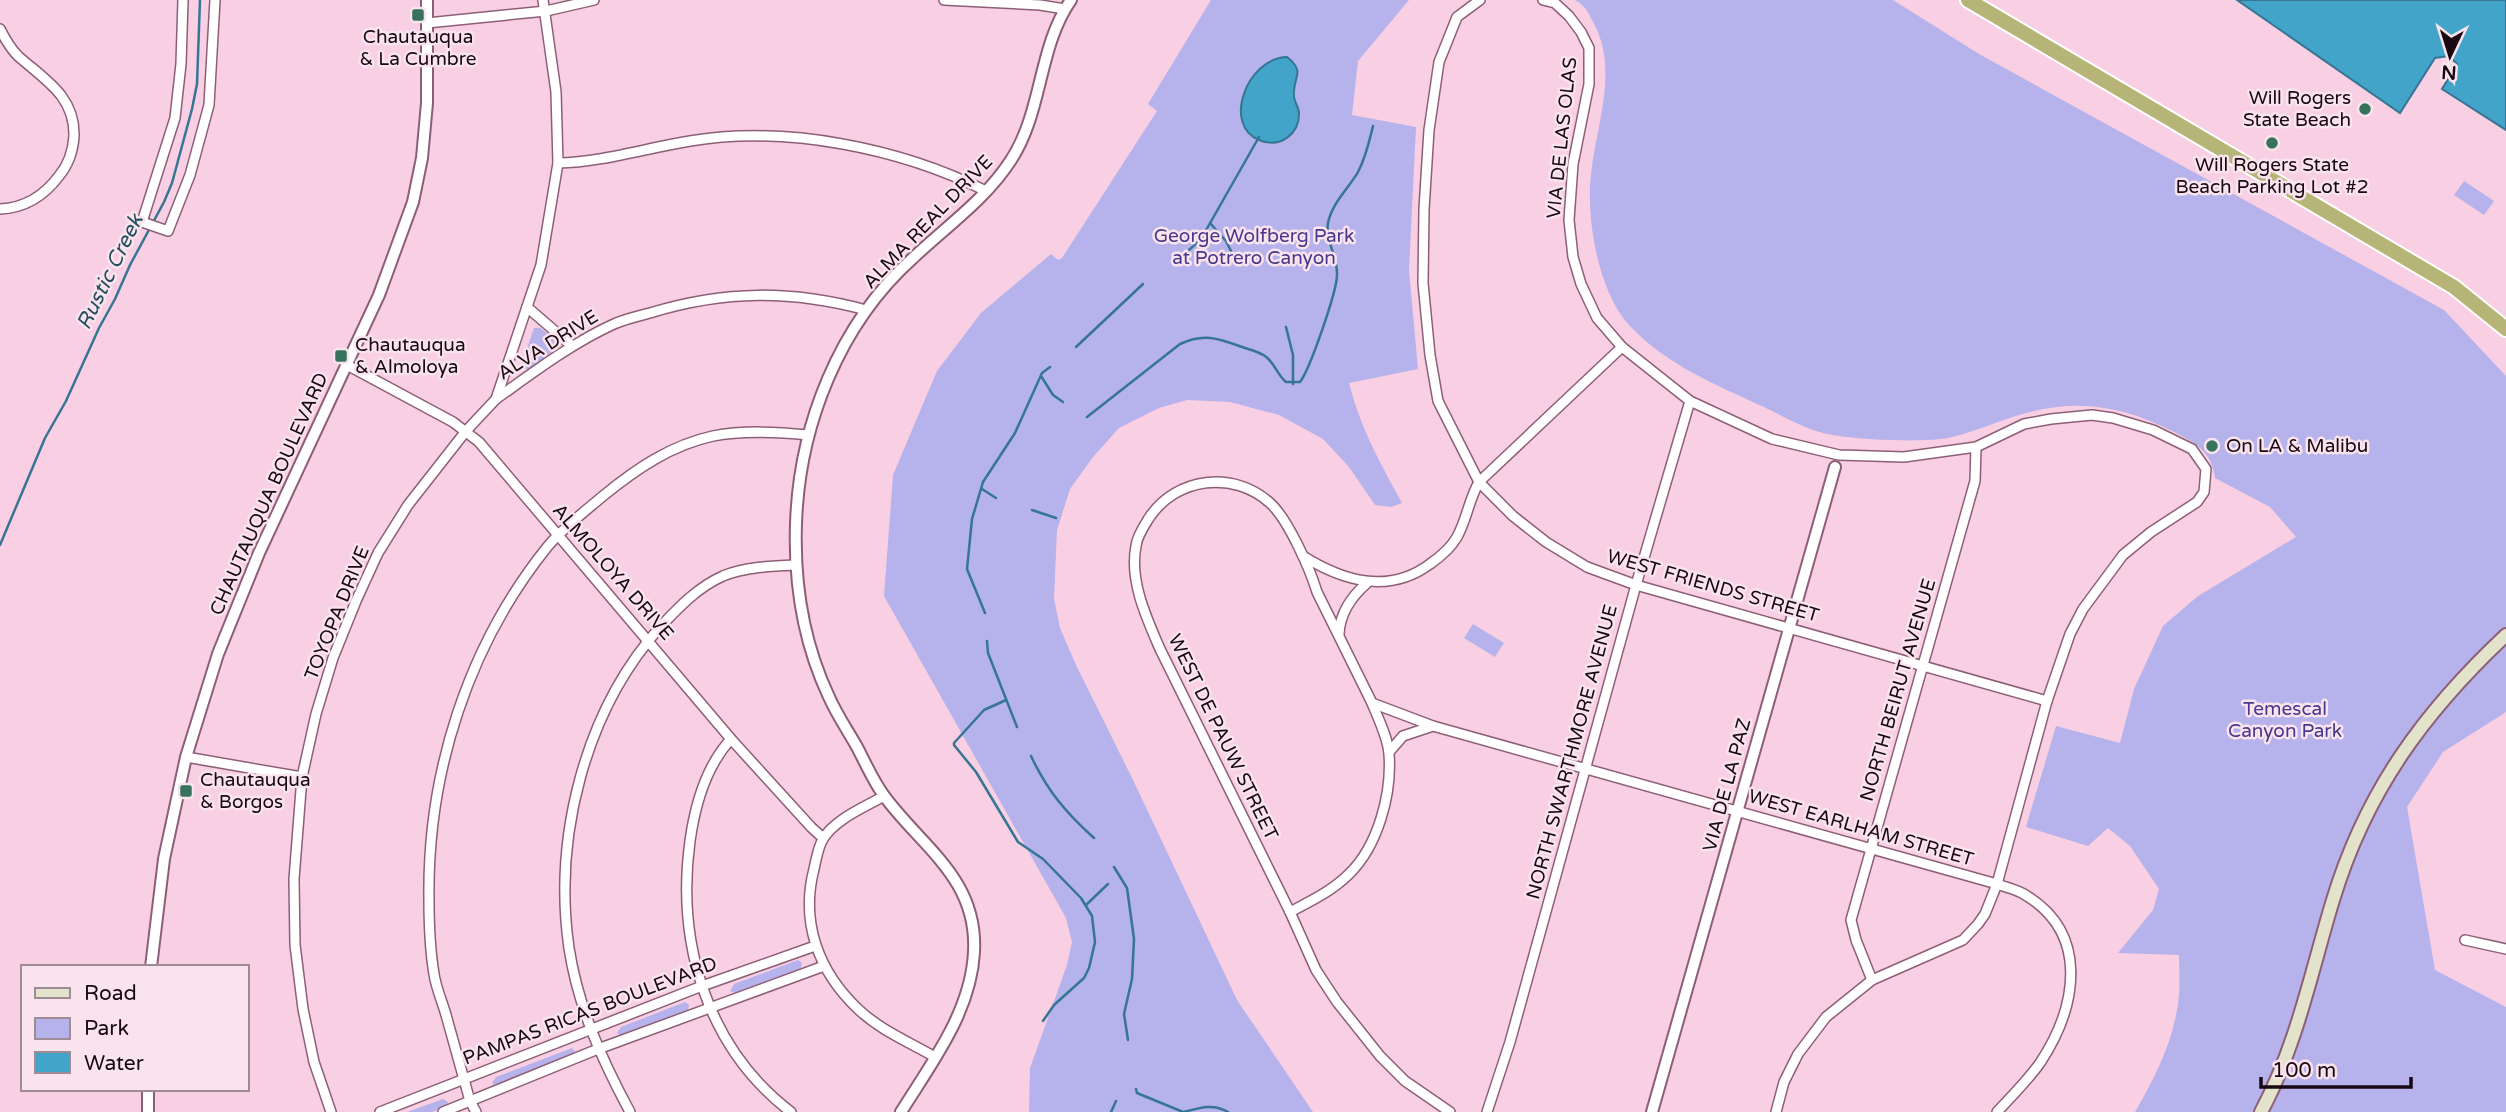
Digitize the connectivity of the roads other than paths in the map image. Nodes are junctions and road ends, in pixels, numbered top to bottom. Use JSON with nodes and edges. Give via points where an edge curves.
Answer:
{"nodes":[{"id":1,"x":183,"y":0,"type":"edge"},
{"id":2,"x":215,"y":0,"type":"edge"},
{"id":3,"x":427,"y":0,"type":"edge"},
{"id":4,"x":543,"y":0,"type":"edge"},
{"id":5,"x":594,"y":0,"type":"edge"},
{"id":6,"x":944,"y":0,"type":"edge"},
{"id":7,"x":1480,"y":0,"type":"edge"},
{"id":8,"x":1543,"y":0,"type":"edge"},
{"id":9,"x":1968,"y":0,"type":"edge"},
{"id":10,"x":1068,"y":5,"type":"edge"},
{"id":11,"x":546,"y":11,"type":"junction"},
{"id":12,"x":428,"y":23,"type":"junction"},
{"id":13,"x":0,"y":29,"type":"edge"},
{"id":14,"x":558,"y":163,"type":"junction"},
{"id":15,"x":986,"y":191,"type":"junction"},
{"id":16,"x":0,"y":209,"type":"edge"},
{"id":17,"x":527,"y":307,"type":"junction"},
{"id":18,"x":866,"y":310,"type":"junction"},
{"id":19,"x":2506,"y":329,"type":"edge"},
{"id":20,"x":572,"y":346,"type":"junction"},
{"id":21,"x":1622,"y":347,"type":"junction"},
{"id":22,"x":347,"y":365,"type":"junction"},
{"id":23,"x":496,"y":398,"type":"junction"},
{"id":24,"x":1690,"y":401,"type":"junction"},
{"id":25,"x":466,"y":431,"type":"junction"},
{"id":26,"x":808,"y":435,"type":"junction"},
{"id":27,"x":1976,"y":447,"type":"junction"},
{"id":28,"x":1835,"y":467,"type":"dead end"},
{"id":29,"x":1479,"y":482,"type":"junction"},
{"id":30,"x":559,"y":536,"type":"junction"},
{"id":31,"x":1302,"y":555,"type":"junction"},
{"id":32,"x":796,"y":565,"type":"junction"},
{"id":33,"x":1365,"y":585,"type":"junction"},
{"id":34,"x":1636,"y":585,"type":"junction"},
{"id":35,"x":1789,"y":626,"type":"junction"},
{"id":36,"x":1339,"y":635,"type":"junction"},
{"id":37,"x":2506,"y":635,"type":"edge"},
{"id":38,"x":649,"y":640,"type":"junction"},
{"id":39,"x":1924,"y":665,"type":"junction"},
{"id":40,"x":2047,"y":701,"type":"junction"},
{"id":41,"x":1372,"y":703,"type":"junction"},
{"id":42,"x":1433,"y":726,"type":"junction"},
{"id":43,"x":732,"y":739,"type":"junction"},
{"id":44,"x":1389,"y":752,"type":"junction"},
{"id":45,"x":186,"y":757,"type":"junction"},
{"id":46,"x":1586,"y":768,"type":"junction"},
{"id":47,"x":302,"y":777,"type":"junction"},
{"id":48,"x":884,"y":796,"type":"junction"},
{"id":49,"x":1738,"y":812,"type":"junction"},
{"id":50,"x":823,"y":838,"type":"junction"},
{"id":51,"x":1870,"y":850,"type":"junction"},
{"id":52,"x":1997,"y":884,"type":"junction"},
{"id":53,"x":1290,"y":912,"type":"junction"},
{"id":54,"x":2465,"y":940,"type":"dead end"},
{"id":55,"x":815,"y":946,"type":"junction"},
{"id":56,"x":2506,"y":949,"type":"edge"},
{"id":57,"x":151,"y":965,"type":"edge"},
{"id":58,"x":824,"y":966,"type":"junction"},
{"id":59,"x":1872,"y":980,"type":"junction"},
{"id":60,"x":702,"y":986,"type":"junction"},
{"id":61,"x":709,"y":1007,"type":"junction"},
{"id":62,"x":591,"y":1029,"type":"junction"},
{"id":63,"x":598,"y":1049,"type":"junction"},
{"id":64,"x":935,"y":1057,"type":"junction"},
{"id":65,"x":464,"y":1079,"type":"junction"},
{"id":66,"x":148,"y":1091,"type":"edge"},
{"id":67,"x":470,"y":1101,"type":"junction"},
{"id":68,"x":149,"y":1112,"type":"edge"},
{"id":69,"x":331,"y":1112,"type":"edge"},
{"id":70,"x":380,"y":1112,"type":"edge"},
{"id":71,"x":443,"y":1112,"type":"edge"},
{"id":72,"x":476,"y":1112,"type":"edge"},
{"id":73,"x":629,"y":1112,"type":"edge"},
{"id":74,"x":791,"y":1112,"type":"edge"},
{"id":75,"x":901,"y":1112,"type":"edge"},
{"id":76,"x":1450,"y":1112,"type":"edge"},
{"id":77,"x":1487,"y":1112,"type":"edge"},
{"id":78,"x":1652,"y":1112,"type":"edge"},
{"id":79,"x":1776,"y":1112,"type":"edge"},
{"id":80,"x":1997,"y":1112,"type":"edge"},
{"id":81,"x":2261,"y":1112,"type":"edge"}],
"edges":[{"from":1,"to":2,"type":"street","via":[[175,117],[150,224],[168,231],[190,175],[209,105]]},
{"from":3,"to":12,"type":"street","name":"CHAUTAUQUA BOULEVARD"},
{"from":4,"to":11,"type":"street","name":"TOYOPA DRIVE"},
{"from":5,"to":11,"type":"street"},
{"from":6,"to":10,"type":"street"},
{"from":7,"to":29,"type":"street","name":"WEST FRIENDS STREET","via":[[1457,17],[1439,62],[1429,130],[1423,283],[1438,401]]},
{"from":8,"to":21,"type":"street","name":"VIA DE LAS OLAS","via":[[1555,3],[1569,16],[1589,48],[1589,84],[1573,164],[1569,220],[1573,257],[1597,318]]},
{"from":9,"to":19,"type":"highway","via":[[2442,280]]},
{"from":10,"to":15,"type":"street","name":"ALMA REAL DRIVE","via":[[1050,46],[1025,135]]},
{"from":11,"to":12,"type":"street"},
{"from":11,"to":14,"type":"street","name":"TOYOPA DRIVE","via":[[556,92]]},
{"from":12,"to":22,"type":"street","name":"CHAUTAUQUA BOULEVARD","via":[[422,158],[413,202]]},
{"from":13,"to":16,"type":"street","via":[[17,55],[63,97],[74,132],[67,166],[44,193],[11,209]]},
{"from":14,"to":15,"type":"street","via":[[580,163],[692,140],[791,138],[881,151]]},
{"from":14,"to":17,"type":"street","name":"TOYOPA DRIVE","via":[[541,265]]},
{"from":15,"to":18,"type":"street","name":"ALMA REAL DRIVE","via":[[910,260]]},
{"from":17,"to":20,"type":"street"},
{"from":17,"to":23,"type":"street","name":"TOYOPA DRIVE"},
{"from":18,"to":20,"type":"street","name":"ALVA DRIVE","via":[[799,296],[743,294],[678,304],[616,323]]},
{"from":18,"to":26,"type":"street","name":"ALMA REAL DRIVE","via":[[831,373]]},
{"from":20,"to":23,"type":"street","name":"ALVA DRIVE"},
{"from":21,"to":24,"type":"street","name":"VIA DE LAS OLAS"},
{"from":21,"to":29,"type":"street"},
{"from":22,"to":25,"type":"street","name":"ALMOLOYA DRIVE"},
{"from":22,"to":45,"type":"street","name":"CHAUTAUQUA BOULEVARD","via":[[237,602]]},
{"from":23,"to":25,"type":"street","name":"TOYOPA DRIVE"},
{"from":24,"to":27,"type":"street","name":"VIA DE LAS OLAS","via":[[1772,439],[1839,455],[1904,457]]},
{"from":24,"to":34,"type":"street","name":"NORTH SWARTHMORE AVENUE"},
{"from":25,"to":30,"type":"street","name":"ALMOLOYA DRIVE"},
{"from":25,"to":47,"type":"street","name":"TOYOPA DRIVE","via":[[408,505],[378,554],[333,658]]},
{"from":26,"to":30,"type":"street","via":[[747,432],[679,447],[631,473]]},
{"from":26,"to":32,"type":"street","name":"ALMA REAL DRIVE","via":[[799,482]]},
{"from":27,"to":39,"type":"street","name":"NORTH BEIRUT AVENUE","via":[[1975,481]]},
{"from":27,"to":40,"type":"street","name":"VIA DE LAS OLAS","via":[[2024,424],[2092,415],[2153,430],[2192,449],[2206,469],[2204,492],[2197,502],[2123,555],[2100,584],[2070,634]]},
{"from":28,"to":35,"type":"street","name":"VIA DE LA PAZ"},
{"from":29,"to":33,"type":"street","via":[[1456,540],[1439,558],[1404,578]]},
{"from":29,"to":34,"type":"street","name":"WEST FRIENDS STREET","via":[[1546,542],[1587,567]]},
{"from":30,"to":38,"type":"street","name":"ALMOLOYA DRIVE"},
{"from":30,"to":65,"type":"street","via":[[494,628],[471,678],[442,766],[432,824],[429,901],[434,975]]},
{"from":31,"to":33,"type":"street","via":[[1327,571]]},
{"from":31,"to":36,"type":"street"},
{"from":31,"to":53,"type":"street","name":"WEST DE PAUW STREET","via":[[1273,505],[1244,485],[1225,482],[1187,486],[1168,497],[1148,519],[1136,546],[1135,566],[1144,612],[1160,649]]},
{"from":32,"to":38,"type":"street","via":[[724,576],[679,607]]},
{"from":32,"to":48,"type":"street","name":"ALMA REAL DRIVE","via":[[813,657],[829,698]]},
{"from":33,"to":36,"type":"street","via":[[1345,609]]},
{"from":34,"to":35,"type":"street","name":"WEST FRIENDS STREET"},
{"from":34,"to":46,"type":"street","name":"NORTH SWARTHMORE AVENUE"},
{"from":35,"to":39,"type":"street","name":"WEST FRIENDS STREET"},
{"from":35,"to":49,"type":"street","name":"VIA DE LA PAZ"},
{"from":36,"to":41,"type":"street"},
{"from":37,"to":81,"type":"main road","via":[[2428,716],[2367,812],[2333,899],[2284,1066]]},
{"from":38,"to":43,"type":"street","name":"ALMOLOYA DRIVE"},
{"from":38,"to":62,"type":"street","via":[[628,667],[592,744],[570,830],[565,883],[569,947]]},
{"from":39,"to":40,"type":"street","name":"WEST FRIENDS STREET"},
{"from":39,"to":51,"type":"street","name":"NORTH BEIRUT AVENUE"},
{"from":40,"to":52,"type":"street"},
{"from":41,"to":42,"type":"street","name":"WEST EARLHAM STREET"},
{"from":41,"to":44,"type":"street"},
{"from":42,"to":44,"type":"street","via":[[1403,736]]},
{"from":42,"to":46,"type":"street","name":"WEST EARLHAM STREET"},
{"from":43,"to":50,"type":"street","name":"ALMOLOYA DRIVE"},
{"from":43,"to":60,"type":"street","via":[[713,762],[701,794],[685,872],[688,933]]},
{"from":44,"to":53,"type":"street","via":[[1386,793],[1372,842],[1351,873],[1325,894]]},
{"from":45,"to":47,"type":"street"},
{"from":45,"to":57,"type":"street","name":"CHAUTAUQUA BOULEVARD","via":[[164,859]]},
{"from":46,"to":49,"type":"street","name":"WEST EARLHAM STREET"},
{"from":46,"to":77,"type":"street","name":"NORTH SWARTHMORE AVENUE"},
{"from":47,"to":69,"type":"street","name":"TOYOPA DRIVE","via":[[294,868],[295,945],[314,1062]]},
{"from":48,"to":50,"type":"street"},
{"from":48,"to":64,"type":"street","name":"ALMA REAL DRIVE","via":[[946,864],[970,915],[975,948],[971,981]]},
{"from":49,"to":51,"type":"street","name":"WEST EARLHAM STREET"},
{"from":49,"to":78,"type":"street","name":"VIA DE LA PAZ"},
{"from":50,"to":55,"type":"street","via":[[809,891]]},
{"from":51,"to":52,"type":"street","name":"WEST EARLHAM STREET"},
{"from":51,"to":59,"type":"street","name":"NORTH BEIRUT AVENUE","via":[[1851,920]]},
{"from":52,"to":59,"type":"street","via":[[1985,914],[1963,940]]},
{"from":52,"to":80,"type":"street","name":"WEST EARLHAM STREET","via":[[2021,893],[2045,910],[2063,935],[2071,964],[2069,1001],[2057,1032],[2039,1063]]},
{"from":53,"to":76,"type":"street","name":"WEST DE PAUW STREET","via":[[1316,970],[1360,1032],[1405,1081]]},
{"from":54,"to":56,"type":"street"},
{"from":55,"to":58,"type":"street"},
{"from":55,"to":60,"type":"street","name":"PAMPAS RICAS BOULEVARD"},
{"from":58,"to":61,"type":"street","name":"PAMPAS RICAS BOULEVARD"},
{"from":58,"to":64,"type":"street","via":[[859,1010]]},
{"from":59,"to":79,"type":"street","via":[[1826,1017],[1798,1054]]},
{"from":60,"to":61,"type":"street"},
{"from":60,"to":62,"type":"street","name":"PAMPAS RICAS BOULEVARD"},
{"from":61,"to":63,"type":"street","name":"PAMPAS RICAS BOULEVARD"},
{"from":61,"to":74,"type":"street","via":[[738,1059]]},
{"from":62,"to":63,"type":"street"},
{"from":62,"to":65,"type":"street","name":"PAMPAS RICAS BOULEVARD"},
{"from":63,"to":67,"type":"street","name":"PAMPAS RICAS BOULEVARD"},
{"from":63,"to":73,"type":"street"},
{"from":64,"to":75,"type":"street","name":"ALMA REAL DRIVE"},
{"from":65,"to":67,"type":"street"},
{"from":65,"to":70,"type":"street","name":"PAMPAS RICAS BOULEVARD"},
{"from":66,"to":68,"type":"street"},
{"from":67,"to":71,"type":"street","name":"PAMPAS RICAS BOULEVARD"},
{"from":67,"to":72,"type":"street"}]}
